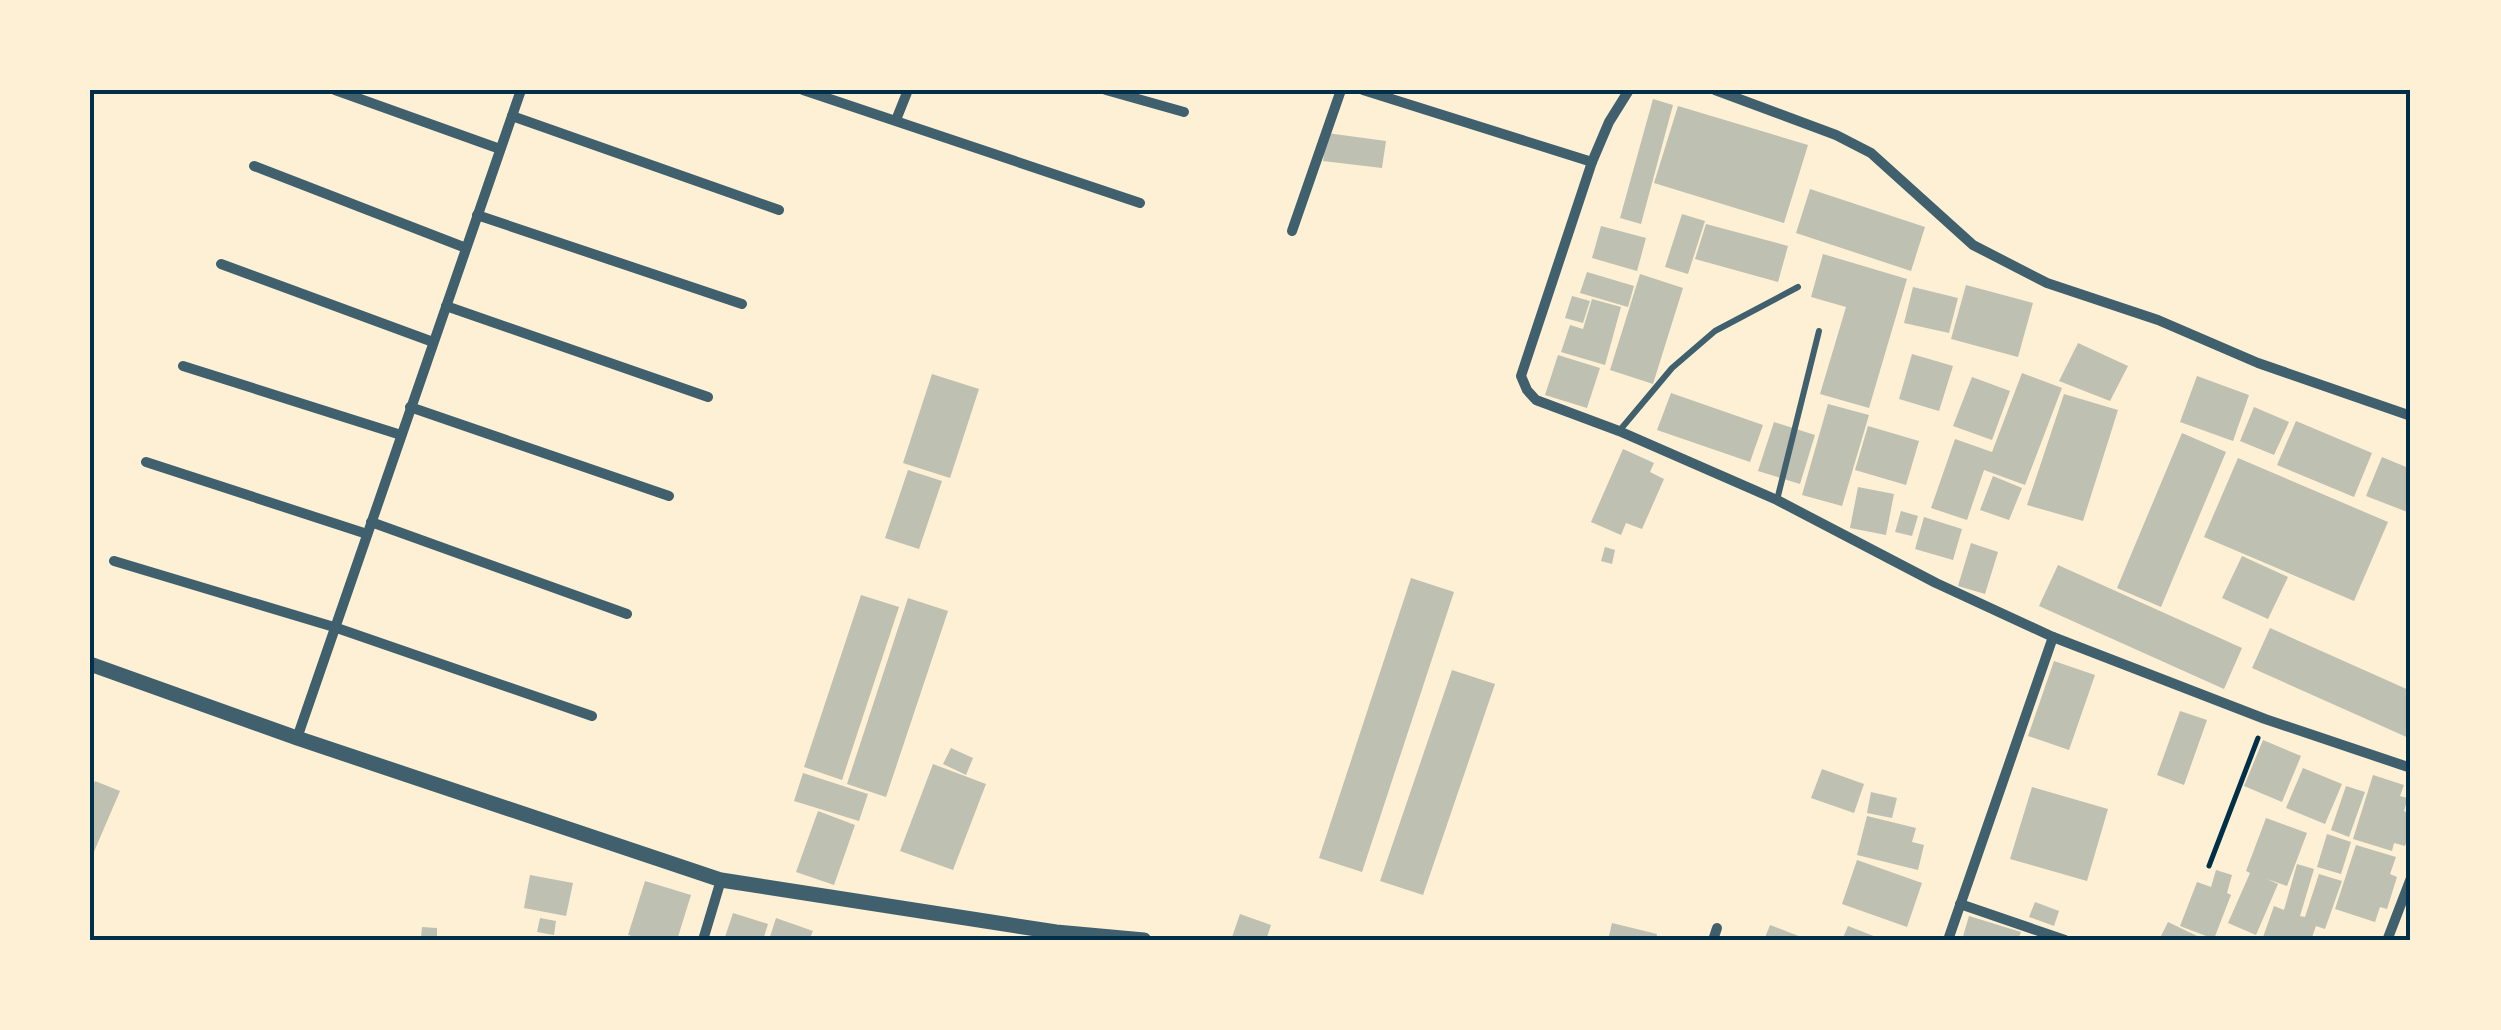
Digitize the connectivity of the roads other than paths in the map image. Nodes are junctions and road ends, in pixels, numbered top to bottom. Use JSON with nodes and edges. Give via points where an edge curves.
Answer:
{"nodes":[{"id":1,"x":335,"y":90,"type":"edge"},
{"id":2,"x":521,"y":90,"type":"edge"},
{"id":3,"x":803,"y":90,"type":"edge"},
{"id":4,"x":908,"y":90,"type":"edge"},
{"id":5,"x":1106,"y":90,"type":"edge"},
{"id":6,"x":1341,"y":90,"type":"edge"},
{"id":7,"x":1363,"y":90,"type":"edge"},
{"id":8,"x":1629,"y":90,"type":"edge"},
{"id":9,"x":1715,"y":90,"type":"edge"},
{"id":10,"x":1184,"y":112,"type":"dead end"},
{"id":11,"x":512,"y":116,"type":"junction"},
{"id":12,"x":896,"y":120,"type":"junction"},
{"id":13,"x":500,"y":149,"type":"junction"},
{"id":14,"x":1592,"y":162,"type":"junction"},
{"id":15,"x":254,"y":166,"type":"dead end"},
{"id":16,"x":1140,"y":202,"type":"dead end"},
{"id":17,"x":779,"y":210,"type":"dead end"},
{"id":18,"x":477,"y":216,"type":"junction"},
{"id":19,"x":1292,"y":232,"type":"dead end"},
{"id":20,"x":466,"y":248,"type":"junction"},
{"id":21,"x":221,"y":264,"type":"dead end"},
{"id":22,"x":1798,"y":286,"type":"dead end"},
{"id":23,"x":742,"y":304,"type":"dead end"},
{"id":24,"x":446,"y":306,"type":"junction"},
{"id":25,"x":1819,"y":331,"type":"dead end"},
{"id":26,"x":433,"y":342,"type":"junction"},
{"id":27,"x":183,"y":366,"type":"dead end"},
{"id":28,"x":708,"y":397,"type":"dead end"},
{"id":29,"x":410,"y":407,"type":"junction"},
{"id":30,"x":2411,"y":416,"type":"edge"},
{"id":31,"x":1620,"y":431,"type":"junction"},
{"id":32,"x":401,"y":435,"type":"junction"},
{"id":33,"x":146,"y":462,"type":"dead end"},
{"id":34,"x":669,"y":496,"type":"dead end"},
{"id":35,"x":1777,"y":500,"type":"junction"},
{"id":36,"x":369,"y":528,"type":"junction"},
{"id":37,"x":114,"y":560,"type":"dead end"},
{"id":38,"x":627,"y":614,"type":"dead end"},
{"id":39,"x":334,"y":627,"type":"junction"},
{"id":40,"x":2052,"y":637,"type":"junction"},
{"id":41,"x":90,"y":664,"type":"edge"},
{"id":42,"x":592,"y":716,"type":"dead end"},
{"id":43,"x":297,"y":738,"type":"junction"},
{"id":44,"x":2411,"y":768,"type":"edge"},
{"id":45,"x":2411,"y":878,"type":"edge"},
{"id":46,"x":722,"y":880,"type":"junction"},
{"id":47,"x":1960,"y":904,"type":"junction"},
{"id":48,"x":1717,"y":928,"type":"dead end"},
{"id":49,"x":2388,"y":938,"type":"dead end"},
{"id":50,"x":702,"y":940,"type":"edge"},
{"id":51,"x":1144,"y":940,"type":"edge"},
{"id":52,"x":1713,"y":940,"type":"edge"},
{"id":53,"x":1948,"y":940,"type":"edge"},
{"id":54,"x":2065,"y":940,"type":"edge"}],
"edges":[{"from":1,"to":13,"type":"street"},
{"from":2,"to":11,"type":"street"},
{"from":3,"to":12,"type":"street"},
{"from":4,"to":12,"type":"street"},
{"from":5,"to":10,"type":"street"},
{"from":6,"to":19,"type":"street"},
{"from":7,"to":14,"type":"street"},
{"from":8,"to":14,"type":"street"},
{"from":9,"to":30,"type":"street","via":[[1872,153],[1972,245],[2047,282]]},
{"from":11,"to":13,"type":"street"},
{"from":11,"to":17,"type":"street"},
{"from":12,"to":16,"type":"street"},
{"from":13,"to":18,"type":"street"},
{"from":14,"to":31,"type":"street","via":[[1521,376],[1536,400]]},
{"from":15,"to":20,"type":"street"},
{"from":18,"to":20,"type":"street"},
{"from":18,"to":23,"type":"street"},
{"from":20,"to":24,"type":"street"},
{"from":21,"to":26,"type":"street"},
{"from":22,"to":31,"type":"lane","via":[[1715,331],[1672,368]]},
{"from":24,"to":26,"type":"street"},
{"from":24,"to":28,"type":"street"},
{"from":25,"to":35,"type":"lane"},
{"from":26,"to":29,"type":"street"},
{"from":27,"to":32,"type":"street"},
{"from":29,"to":32,"type":"street"},
{"from":29,"to":34,"type":"street"},
{"from":31,"to":35,"type":"street"},
{"from":32,"to":36,"type":"street"},
{"from":33,"to":36,"type":"street"},
{"from":35,"to":40,"type":"street"},
{"from":36,"to":38,"type":"street"},
{"from":36,"to":39,"type":"street"},
{"from":37,"to":39,"type":"street"},
{"from":39,"to":42,"type":"street"},
{"from":39,"to":43,"type":"street"},
{"from":40,"to":44,"type":"street"},
{"from":40,"to":47,"type":"street"},
{"from":41,"to":43,"type":"street"},
{"from":43,"to":46,"type":"street"},
{"from":45,"to":49,"type":"street"},
{"from":46,"to":50,"type":"street"},
{"from":46,"to":51,"type":"street"},
{"from":47,"to":53,"type":"street"},
{"from":47,"to":54,"type":"street"},
{"from":48,"to":52,"type":"street"}]}
